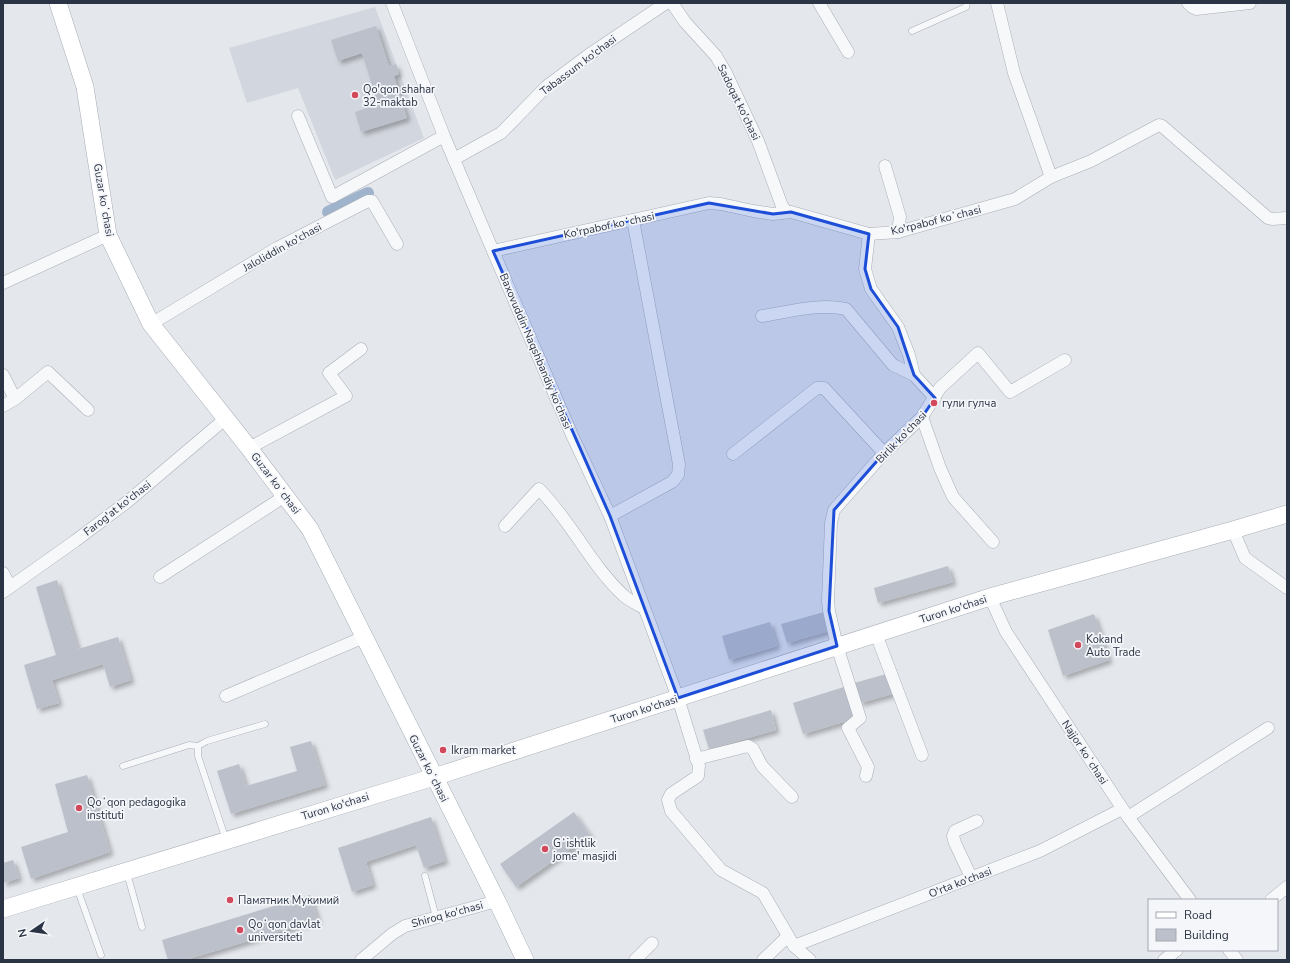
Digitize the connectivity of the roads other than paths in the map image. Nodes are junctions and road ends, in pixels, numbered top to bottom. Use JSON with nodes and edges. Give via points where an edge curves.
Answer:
{"nodes":[{"id":1,"x":58,"y":3,"type":"edge"},
{"id":2,"x":392,"y":3,"type":"edge"},
{"id":3,"x":666,"y":3,"type":"edge"},
{"id":4,"x":672,"y":3,"type":"edge"},
{"id":5,"x":819,"y":3,"type":"edge"},
{"id":6,"x":967,"y":3,"type":"edge"},
{"id":7,"x":997,"y":3,"type":"edge"},
{"id":8,"x":1188,"y":3,"type":"edge"},
{"id":9,"x":1250,"y":3,"type":"edge"},
{"id":10,"x":912,"y":31,"type":"dead end"},
{"id":11,"x":848,"y":52,"type":"dead end"},
{"id":12,"x":298,"y":116,"type":"dead end"},
{"id":13,"x":444,"y":136,"type":"junction"},
{"id":14,"x":454,"y":159,"type":"junction"},
{"id":15,"x":886,"y":166,"type":"dead end"},
{"id":16,"x":1051,"y":177,"type":"junction"},
{"id":17,"x":787,"y":212,"type":"junction"},
{"id":18,"x":1287,"y":218,"type":"edge"},
{"id":19,"x":633,"y":220,"type":"junction"},
{"id":20,"x":898,"y":232,"type":"junction"},
{"id":21,"x":869,"y":234,"type":"junction"},
{"id":22,"x":108,"y":235,"type":"junction"},
{"id":23,"x":397,"y":244,"type":"dead end"},
{"id":24,"x":493,"y":251,"type":"junction"},
{"id":25,"x":3,"y":283,"type":"edge"},
{"id":26,"x":762,"y":316,"type":"dead end"},
{"id":27,"x":151,"y":324,"type":"junction"},
{"id":28,"x":361,"y":349,"type":"dead end"},
{"id":29,"x":1065,"y":360,"type":"dead end"},
{"id":30,"x":3,"y":375,"type":"edge"},
{"id":31,"x":914,"y":375,"type":"junction"},
{"id":32,"x":935,"y":398,"type":"junction"},
{"id":33,"x":15,"y":399,"type":"junction"},
{"id":34,"x":3,"y":406,"type":"edge"},
{"id":35,"x":88,"y":410,"type":"dead end"},
{"id":36,"x":225,"y":418,"type":"junction"},
{"id":37,"x":922,"y":418,"type":"junction"},
{"id":38,"x":249,"y":448,"type":"junction"},
{"id":39,"x":884,"y":453,"type":"junction"},
{"id":40,"x":733,"y":454,"type":"dead end"},
{"id":41,"x":285,"y":496,"type":"junction"},
{"id":42,"x":1287,"y":514,"type":"edge"},
{"id":43,"x":610,"y":516,"type":"junction"},
{"id":44,"x":505,"y":526,"type":"dead end"},
{"id":45,"x":1233,"y":530,"type":"junction"},
{"id":46,"x":993,"y":542,"type":"dead end"},
{"id":47,"x":3,"y":573,"type":"edge"},
{"id":48,"x":160,"y":577,"type":"dead end"},
{"id":49,"x":1287,"y":588,"type":"edge"},
{"id":50,"x":6,"y":590,"type":"edge"},
{"id":51,"x":990,"y":597,"type":"junction"},
{"id":52,"x":644,"y":608,"type":"junction"},
{"id":53,"x":876,"y":634,"type":"junction"},
{"id":54,"x":364,"y":637,"type":"junction"},
{"id":55,"x":837,"y":646,"type":"junction"},
{"id":56,"x":226,"y":696,"type":"dead end"},
{"id":57,"x":678,"y":698,"type":"junction"},
{"id":58,"x":265,"y":724,"type":"dead end"},
{"id":59,"x":1268,"y":728,"type":"dead end"},
{"id":60,"x":198,"y":746,"type":"junction"},
{"id":61,"x":922,"y":755,"type":"dead end"},
{"id":62,"x":696,"y":759,"type":"junction"},
{"id":63,"x":123,"y":766,"type":"dead end"},
{"id":64,"x":866,"y":776,"type":"dead end"},
{"id":65,"x":434,"y":777,"type":"junction"},
{"id":66,"x":792,"y":797,"type":"dead end"},
{"id":67,"x":1125,"y":813,"type":"junction"},
{"id":68,"x":977,"y":821,"type":"dead end"},
{"id":69,"x":226,"y":840,"type":"junction"},
{"id":70,"x":126,"y":871,"type":"junction"},
{"id":71,"x":425,"y":876,"type":"dead end"},
{"id":72,"x":971,"y":877,"type":"junction"},
{"id":73,"x":77,"y":886,"type":"junction"},
{"id":74,"x":1287,"y":887,"type":"edge"},
{"id":75,"x":1189,"y":899,"type":"edge"},
{"id":76,"x":1272,"y":899,"type":"edge"},
{"id":77,"x":497,"y":901,"type":"junction"},
{"id":78,"x":3,"y":909,"type":"edge"},
{"id":79,"x":436,"y":917,"type":"junction"},
{"id":80,"x":142,"y":927,"type":"dead end"},
{"id":81,"x":791,"y":941,"type":"junction"},
{"id":82,"x":652,"y":943,"type":"dead end"},
{"id":83,"x":1176,"y":951,"type":"edge"},
{"id":84,"x":1230,"y":951,"type":"edge"},
{"id":85,"x":101,"y":955,"type":"dead end"},
{"id":86,"x":361,"y":960,"type":"edge"},
{"id":87,"x":525,"y":960,"type":"edge"},
{"id":88,"x":635,"y":960,"type":"edge"},
{"id":89,"x":763,"y":960,"type":"edge"},
{"id":90,"x":810,"y":960,"type":"edge"},
{"id":91,"x":1164,"y":960,"type":"edge"},
{"id":92,"x":1237,"y":960,"type":"edge"}],
"edges":[{"from":1,"to":22,"type":"main road","name":"Guzar koʻchasi","via":[[85,87]]},
{"from":2,"to":13,"type":"street","name":"Baxovuddin Naqshbandiy ko'chasi"},
{"from":3,"to":14,"type":"street","name":"Tabassum ko'chasi","via":[[547,86],[501,133]]},
{"from":4,"to":17,"type":"street","name":"Sadoqat ko'chasi","via":[[685,22],[716,56],[726,73],[758,141],[782,206]]},
{"from":5,"to":11,"type":"street"},
{"from":6,"to":10,"type":"lane","via":[[966,7]]},
{"from":7,"to":16,"type":"street","via":[[1014,73]]},
{"from":8,"to":9,"type":"street","via":[[1196,9]]},
{"from":12,"to":13,"type":"street","via":[[332,197]]},
{"from":13,"to":14,"type":"street","name":"Baxovuddin Naqshbandiy ko'chasi"},
{"from":14,"to":24,"type":"street","name":"Baxovuddin Naqshbandiy ko'chasi"},
{"from":15,"to":20,"type":"street","via":[[900,217]]},
{"from":16,"to":18,"type":"street","name":"Ko'rpabof koʻchasi","via":[[1091,161],[1159,125],[1268,218]]},
{"from":16,"to":20,"type":"street","name":"Ko'rpabof koʻchasi","via":[[1015,199]]},
{"from":17,"to":19,"type":"street","name":"Ko'rpabof koʻchasi","via":[[773,214],[710,203]]},
{"from":17,"to":21,"type":"street","name":"Ko'rpabof koʻchasi"},
{"from":19,"to":24,"type":"street","name":"Ko'rpabof koʻchasi"},
{"from":19,"to":43,"type":"street","via":[[678,475],[672,482]]},
{"from":20,"to":21,"type":"street","name":"Ko'rpabof koʻchasi"},
{"from":21,"to":31,"type":"street","via":[[866,269],[871,289],[898,327]]},
{"from":22,"to":25,"type":"street"},
{"from":22,"to":27,"type":"main road","name":"Guzar koʻchasi"},
{"from":23,"to":27,"type":"street","name":"Jaloliddin ko'chasi","via":[[372,201],[368,201],[277,248]]},
{"from":24,"to":43,"type":"street","name":"Baxovuddin Naqshbandiy ko'chasi","via":[[572,435]]},
{"from":26,"to":31,"type":"street","via":[[835,306],[846,309],[893,365]]},
{"from":27,"to":36,"type":"main road","name":"Guzar koʻchasi"},
{"from":28,"to":38,"type":"street","via":[[329,373],[346,396]]},
{"from":29,"to":32,"type":"street","name":"Birlik ko'chasi","via":[[1010,392],[978,353],[940,388]]},
{"from":30,"to":33,"type":"street"},
{"from":31,"to":32,"type":"street"},
{"from":32,"to":37,"type":"street","name":"Birlik ko'chasi"},
{"from":33,"to":34,"type":"street"},
{"from":33,"to":35,"type":"street","via":[[48,372]]},
{"from":36,"to":38,"type":"main road","name":"Guzar koʻchasi"},
{"from":36,"to":50,"type":"street","name":"Farog'at ko'chasi","via":[[127,502]]},
{"from":37,"to":39,"type":"street","name":"Birlik ko'chasi"},
{"from":37,"to":46,"type":"street","via":[[953,497]]},
{"from":38,"to":41,"type":"main road","name":"Guzar koʻchasi"},
{"from":39,"to":40,"type":"street","via":[[821,387]]},
{"from":39,"to":55,"type":"street","name":"Birlik ko'chasi","via":[[834,510],[832,517],[828,601]]},
{"from":41,"to":48,"type":"street"},
{"from":41,"to":54,"type":"main road","name":"Guzar koʻchasi","via":[[310,529]]},
{"from":42,"to":45,"type":"main road","name":"Turon ko'chasi"},
{"from":43,"to":52,"type":"street","name":"Baxovuddin Naqshbandiy ko'chasi"},
{"from":44,"to":52,"type":"street","via":[[539,489],[607,578],[624,596]]},
{"from":45,"to":49,"type":"street","via":[[1245,558]]},
{"from":45,"to":51,"type":"main road","name":"Turon ko'chasi"},
{"from":47,"to":50,"type":"street"},
{"from":51,"to":53,"type":"main road","name":"Turon ko'chasi"},
{"from":51,"to":67,"type":"street","name":"Najjor koʻchasi","via":[[1006,632]]},
{"from":52,"to":57,"type":"street","name":"Baxovuddin Naqshbandiy ko'chasi"},
{"from":53,"to":55,"type":"main road","name":"Turon ko'chasi"},
{"from":53,"to":61,"type":"street"},
{"from":54,"to":56,"type":"street"},
{"from":54,"to":65,"type":"main road","name":"Guzar koʻchasi"},
{"from":55,"to":57,"type":"main road","name":"Turon ko'chasi"},
{"from":55,"to":64,"type":"street","name":"Birlik ko'chasi","via":[[860,718],[848,728],[868,767]]},
{"from":57,"to":62,"type":"street","name":"Baxovuddin Naqshbandiy ko'chasi"},
{"from":57,"to":65,"type":"main road","name":"Turon ko'chasi"},
{"from":58,"to":60,"type":"lane"},
{"from":59,"to":67,"type":"street","name":"O'rta ko'chasi"},
{"from":60,"to":63,"type":"lane","via":[[189,745]]},
{"from":60,"to":69,"type":"lane","via":[[198,756]]},
{"from":62,"to":66,"type":"street","via":[[748,746],[753,749],[762,766]]},
{"from":62,"to":81,"type":"street","name":"Baxovuddin Naqshbandiy ko'chasi","via":[[699,766],[698,776],[671,794],[668,800],[671,811],[721,870],[763,893]]},
{"from":65,"to":69,"type":"main road","name":"Turon ko'chasi"},
{"from":65,"to":77,"type":"main road","name":"Guzar koʻchasi"},
{"from":67,"to":72,"type":"street","name":"O'rta ko'chasi","via":[[1040,851]]},
{"from":67,"to":75,"type":"street","name":"Najjor koʻchasi"},
{"from":68,"to":72,"type":"street","via":[[956,831],[953,836]]},
{"from":69,"to":70,"type":"main road","name":"Turon ko'chasi"},
{"from":70,"to":73,"type":"main road","name":"Turon ko'chasi"},
{"from":70,"to":80,"type":"lane"},
{"from":71,"to":79,"type":"lane"},
{"from":72,"to":81,"type":"street","name":"O'rta ko'chasi"},
{"from":73,"to":78,"type":"main road","name":"Turon ko'chasi"},
{"from":73,"to":85,"type":"lane"},
{"from":74,"to":76,"type":"street"},
{"from":77,"to":79,"type":"street","name":"Shiroq ko'chasi"},
{"from":77,"to":87,"type":"main road","name":"Guzar koʻchasi"},
{"from":79,"to":86,"type":"street","name":"Shiroq ko'chasi","via":[[405,926]]},
{"from":81,"to":89,"type":"street"},
{"from":81,"to":90,"type":"street"},
{"from":82,"to":88,"type":"street"},
{"from":83,"to":91,"type":"street"},
{"from":84,"to":92,"type":"street"}]}
